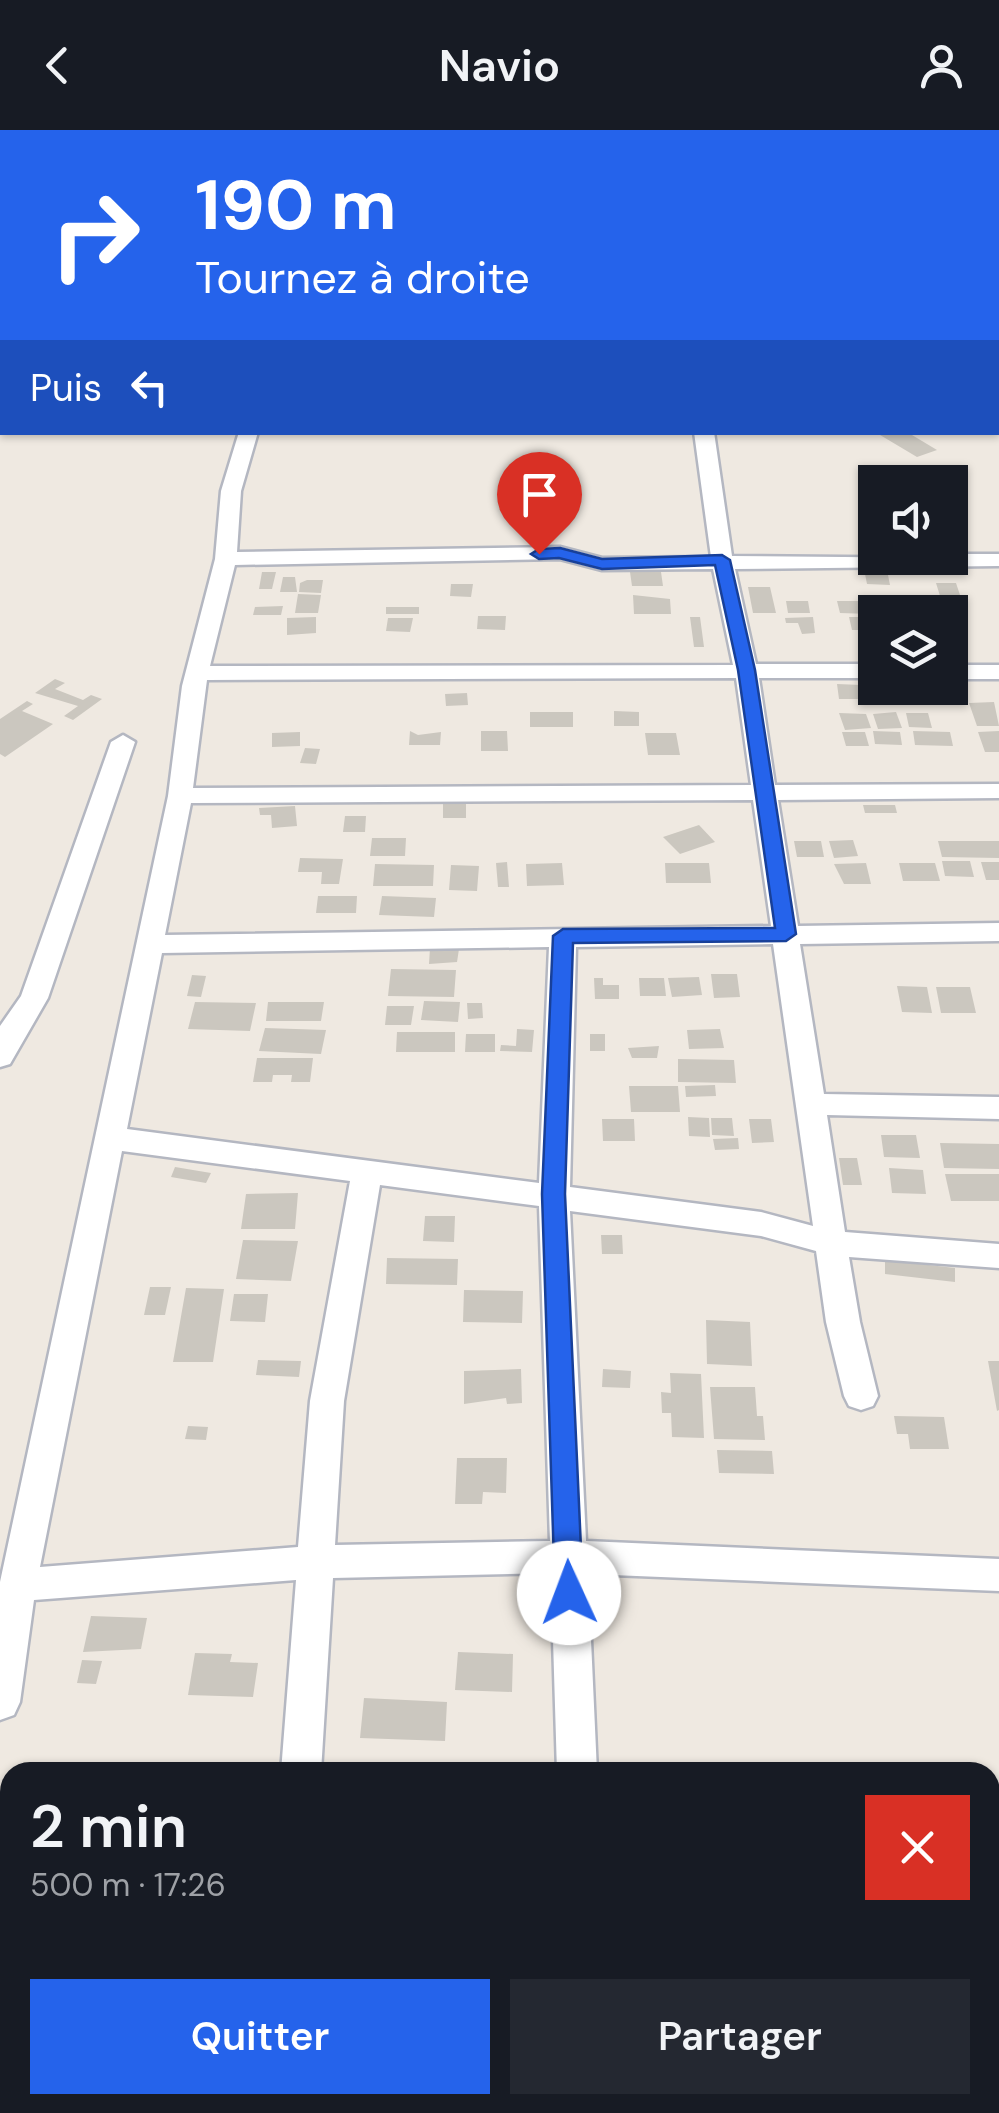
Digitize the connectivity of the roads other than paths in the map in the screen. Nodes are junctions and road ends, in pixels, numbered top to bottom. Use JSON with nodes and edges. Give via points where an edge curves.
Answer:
{"nodes":[{"id":1,"x":247,"y":435,"type":"edge"},
{"id":2,"x":704,"y":435,"type":"edge"},
{"id":3,"x":226,"y":559,"type":"junction"},
{"id":4,"x":722,"y":560,"type":"junction"},
{"id":5,"x":999,"y":560,"type":"edge"},
{"id":6,"x":746,"y":670,"type":"junction"},
{"id":7,"x":858,"y":671,"type":"edge"},
{"id":8,"x":196,"y":672,"type":"junction"},
{"id":9,"x":968,"y":672,"type":"edge"},
{"id":10,"x":999,"y":672,"type":"edge"},
{"id":11,"x":123,"y":742,"type":"dead end"},
{"id":12,"x":999,"y":791,"type":"edge"},
{"id":13,"x":764,"y":792,"type":"junction"},
{"id":14,"x":180,"y":796,"type":"junction"},
{"id":15,"x":999,"y":932,"type":"edge"},
{"id":16,"x":786,"y":934,"type":"junction"},
{"id":17,"x":563,"y":936,"type":"junction"},
{"id":18,"x":148,"y":944,"type":"junction"},
{"id":19,"x":6,"y":1032,"type":"edge"},
{"id":20,"x":0,"y":1058,"type":"edge"},
{"id":21,"x":810,"y":1104,"type":"junction"},
{"id":22,"x":999,"y":1108,"type":"edge"},
{"id":23,"x":108,"y":1138,"type":"junction"},
{"id":24,"x":367,"y":1172,"type":"junction"},
{"id":25,"x":554,"y":1194,"type":"junction"},
{"id":26,"x":831,"y":1243,"type":"junction"},
{"id":27,"x":999,"y":1256,"type":"edge"},
{"id":28,"x":861,"y":1396,"type":"dead end"},
{"id":29,"x":568,"y":1557,"type":"junction"},
{"id":30,"x":316,"y":1561,"type":"junction"},
{"id":31,"x":999,"y":1574,"type":"edge"},
{"id":32,"x":18,"y":1585,"type":"junction"},
{"id":33,"x":0,"y":1702,"type":"edge"},
{"id":34,"x":302,"y":1762,"type":"edge"},
{"id":35,"x":577,"y":1762,"type":"edge"}],
"edges":[{"from":1,"to":3,"type":"street","via":[[231,491]]},
{"from":2,"to":4,"type":"street"},
{"from":3,"to":4,"type":"street","via":[[560,553],[602,564]]},
{"from":3,"to":8,"type":"street"},
{"from":4,"to":5,"type":"street"},
{"from":4,"to":6,"type":"street"},
{"from":6,"to":7,"type":"street"},
{"from":6,"to":8,"type":"street"},
{"from":6,"to":13,"type":"street"},
{"from":8,"to":14,"type":"street"},
{"from":9,"to":10,"type":"street"},
{"from":11,"to":19,"type":"street","via":[[34,998]]},
{"from":12,"to":13,"type":"street"},
{"from":13,"to":14,"type":"street"},
{"from":13,"to":16,"type":"street"},
{"from":14,"to":18,"type":"street"},
{"from":15,"to":16,"type":"street"},
{"from":16,"to":17,"type":"street"},
{"from":16,"to":21,"type":"street"},
{"from":17,"to":18,"type":"street"},
{"from":17,"to":25,"type":"street"},
{"from":18,"to":23,"type":"street"},
{"from":19,"to":20,"type":"street"},
{"from":21,"to":22,"type":"street"},
{"from":21,"to":26,"type":"street"},
{"from":23,"to":24,"type":"street"},
{"from":23,"to":32,"type":"street"},
{"from":24,"to":25,"type":"street"},
{"from":24,"to":30,"type":"street","via":[[326,1401]]},
{"from":25,"to":26,"type":"street","via":[[761,1224]]},
{"from":25,"to":29,"type":"street"},
{"from":26,"to":27,"type":"street"},
{"from":26,"to":28,"type":"street"},
{"from":29,"to":30,"type":"street"},
{"from":29,"to":31,"type":"street"},
{"from":29,"to":35,"type":"street"},
{"from":30,"to":32,"type":"street"},
{"from":30,"to":34,"type":"street"},
{"from":32,"to":33,"type":"street"}]}
